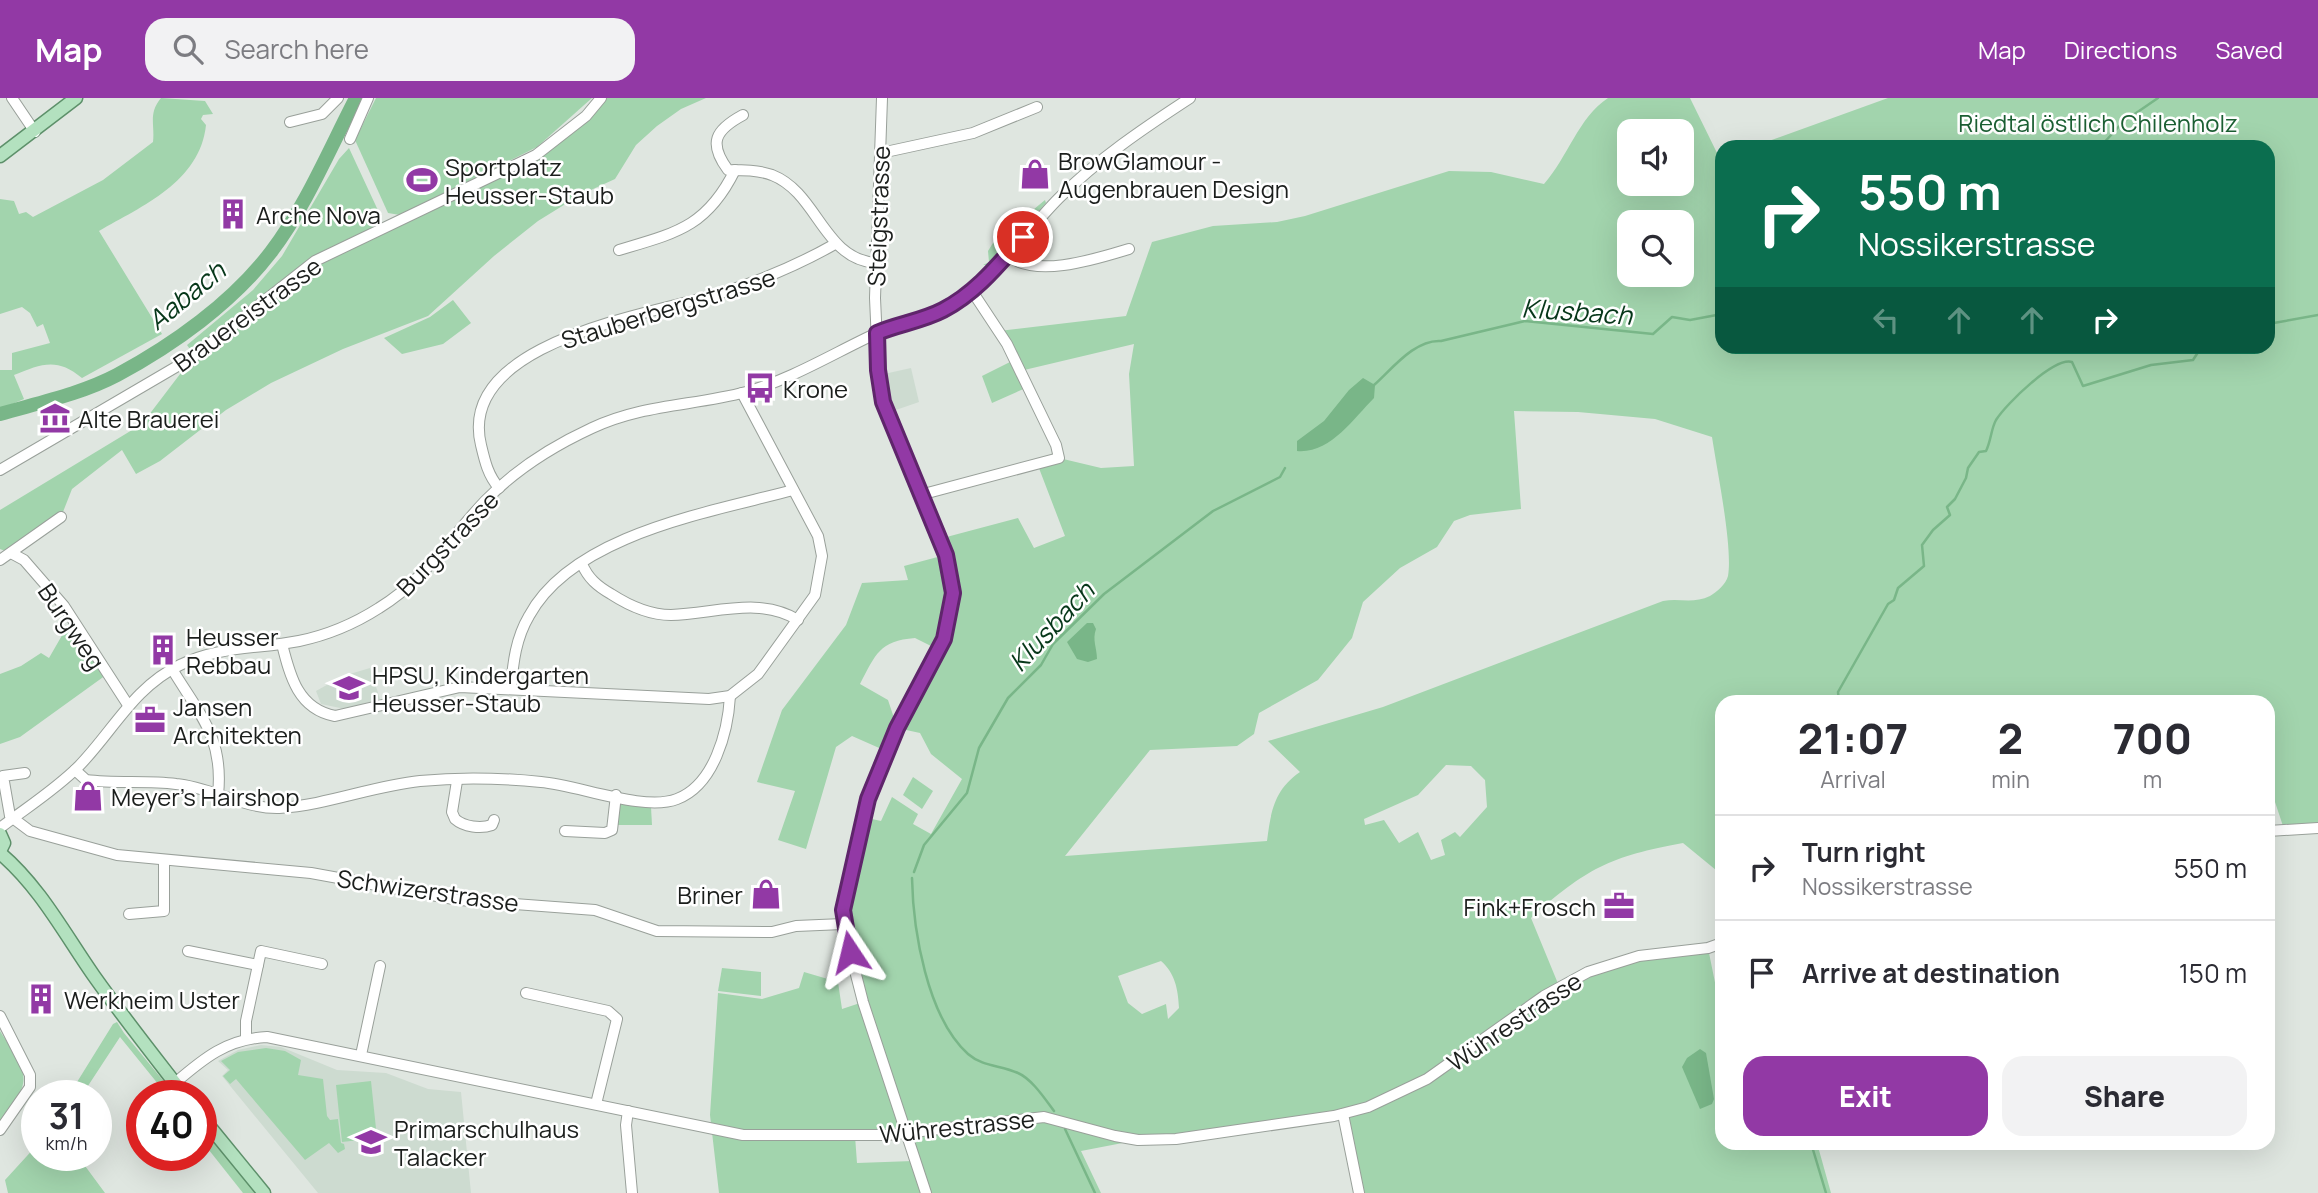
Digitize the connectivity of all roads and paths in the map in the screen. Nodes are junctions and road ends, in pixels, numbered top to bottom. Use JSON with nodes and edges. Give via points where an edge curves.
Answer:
{"nodes":[{"id":1,"x":12,"y":98,"type":"edge"},
{"id":2,"x":76,"y":98,"type":"edge"},
{"id":3,"x":338,"y":98,"type":"edge"},
{"id":4,"x":368,"y":98,"type":"edge"},
{"id":5,"x":601,"y":98,"type":"edge"},
{"id":6,"x":882,"y":98,"type":"edge"},
{"id":7,"x":1190,"y":98,"type":"edge"},
{"id":8,"x":1037,"y":107,"type":"dead end"},
{"id":9,"x":743,"y":115,"type":"dead end"},
{"id":10,"x":290,"y":122,"type":"dead end"},
{"id":11,"x":35,"y":132,"type":"junction"},
{"id":12,"x":350,"y":139,"type":"dead end"},
{"id":13,"x":881,"y":153,"type":"junction"},
{"id":14,"x":0,"y":156,"type":"edge"},
{"id":15,"x":735,"y":170,"type":"junction"},
{"id":16,"x":835,"y":244,"type":"junction"},
{"id":17,"x":1129,"y":249,"type":"dead end"},
{"id":18,"x":619,"y":250,"type":"dead end"},
{"id":19,"x":1007,"y":255,"type":"junction"},
{"id":20,"x":876,"y":263,"type":"junction"},
{"id":21,"x":972,"y":291,"type":"junction"},
{"id":22,"x":877,"y":333,"type":"junction"},
{"id":23,"x":742,"y":393,"type":"junction"},
{"id":24,"x":0,"y":470,"type":"edge"},
{"id":25,"x":499,"y":488,"type":"junction"},
{"id":26,"x":793,"y":491,"type":"junction"},
{"id":27,"x":920,"y":495,"type":"junction"},
{"id":28,"x":61,"y":517,"type":"dead end"},
{"id":29,"x":11,"y":553,"type":"junction"},
{"id":30,"x":0,"y":560,"type":"edge"},
{"id":31,"x":582,"y":564,"type":"junction"},
{"id":32,"x":798,"y":620,"type":"junction"},
{"id":33,"x":282,"y":643,"type":"junction"},
{"id":34,"x":172,"y":669,"type":"junction"},
{"id":35,"x":511,"y":688,"type":"junction"},
{"id":36,"x":730,"y":696,"type":"junction"},
{"id":37,"x":128,"y":705,"type":"junction"},
{"id":38,"x":75,"y":770,"type":"junction"},
{"id":39,"x":24,"y":773,"type":"dead end"},
{"id":40,"x":457,"y":781,"type":"junction"},
{"id":41,"x":218,"y":795,"type":"junction"},
{"id":42,"x":616,"y":795,"type":"junction"},
{"id":43,"x":15,"y":820,"type":"junction"},
{"id":44,"x":494,"y":820,"type":"dead end"},
{"id":45,"x":2318,"y":828,"type":"edge"},
{"id":46,"x":565,"y":831,"type":"dead end"},
{"id":47,"x":2275,"y":831,"type":"edge"},
{"id":48,"x":1,"y":842,"type":"edge"},
{"id":49,"x":164,"y":860,"type":"junction"},
{"id":50,"x":129,"y":914,"type":"dead end"},
{"id":51,"x":844,"y":924,"type":"junction"},
{"id":52,"x":1715,"y":945,"type":"edge"},
{"id":53,"x":188,"y":951,"type":"dead end"},
{"id":54,"x":322,"y":964,"type":"dead end"},
{"id":55,"x":258,"y":965,"type":"junction"},
{"id":56,"x":380,"y":966,"type":"dead end"},
{"id":57,"x":527,"y":993,"type":"dead end"},
{"id":58,"x":0,"y":1016,"type":"edge"},
{"id":59,"x":246,"y":1038,"type":"junction"},
{"id":60,"x":361,"y":1055,"type":"junction"},
{"id":61,"x":173,"y":1080,"type":"edge"},
{"id":62,"x":179,"y":1080,"type":"edge"},
{"id":63,"x":596,"y":1104,"type":"junction"},
{"id":64,"x":628,"y":1111,"type":"junction"},
{"id":65,"x":1343,"y":1114,"type":"junction"},
{"id":66,"x":0,"y":1130,"type":"edge"},
{"id":67,"x":905,"y":1133,"type":"junction"},
{"id":68,"x":217,"y":1136,"type":"edge"},
{"id":69,"x":264,"y":1193,"type":"edge"},
{"id":70,"x":632,"y":1193,"type":"edge"},
{"id":71,"x":926,"y":1193,"type":"edge"},
{"id":72,"x":1359,"y":1193,"type":"edge"}],
"edges":[{"from":1,"to":11,"type":"street"},
{"from":2,"to":11,"type":"main road"},
{"from":3,"to":10,"type":"street","via":[[322,114]]},
{"from":4,"to":12,"type":"street"},
{"from":5,"to":24,"type":"street","name":"Brauereistrasse","via":[[586,117],[536,156],[316,261],[193,357]]},
{"from":6,"to":13,"type":"street","name":"Steigstrasse"},
{"from":7,"to":19,"type":"street","name":"Burgstrasse","via":[[1091,168]]},
{"from":8,"to":13,"type":"street","via":[[973,133]]},
{"from":9,"to":15,"type":"street","via":[[724,127],[717,139],[719,157],[729,170]]},
{"from":11,"to":14,"type":"main road"},
{"from":13,"to":20,"type":"street","name":"Steigstrasse"},
{"from":15,"to":16,"type":"street","via":[[769,174],[788,184]]},
{"from":15,"to":18,"type":"street","via":[[719,200],[692,225]]},
{"from":16,"to":20,"type":"street","via":[[855,260]]},
{"from":16,"to":25,"type":"street","name":"Stauberbergstrasse","via":[[790,269],[719,294],[569,337],[517,365],[488,393],[479,414],[487,468]]},
{"from":17,"to":19,"type":"street","via":[[1086,262],[1044,265],[1019,265]]},
{"from":19,"to":21,"type":"street","name":"Burgstrasse"},
{"from":20,"to":22,"type":"street","name":"Steigstrasse"},
{"from":21,"to":22,"type":"street","name":"Burgstrasse","via":[[944,310]]},
{"from":21,"to":27,"type":"street","via":[[1007,344],[1059,458]]},
{"from":22,"to":23,"type":"street","name":"Burgstrasse","via":[[783,379]]},
{"from":22,"to":27,"type":"street","name":"Steigstrasse","via":[[883,402]]},
{"from":23,"to":25,"type":"street","name":"Burgstrasse","via":[[661,405],[601,424],[548,452]]},
{"from":23,"to":26,"type":"street"},
{"from":25,"to":33,"type":"street","name":"Burgstrasse","via":[[422,575],[381,608],[344,628]]},
{"from":26,"to":31,"type":"street","via":[[624,538]]},
{"from":26,"to":32,"type":"street","via":[[818,536],[822,556],[815,595]]},
{"from":27,"to":51,"type":"street","name":"Steigstrasse","via":[[948,565],[952,611],[940,650],[897,728],[871,789],[846,894]]},
{"from":28,"to":29,"type":"street"},
{"from":29,"to":30,"type":"street"},
{"from":29,"to":37,"type":"street","name":"Burgweg","via":[[24,560],[64,606]]},
{"from":31,"to":32,"type":"street","via":[[588,577],[604,590],[649,611],[670,615],[761,607]]},
{"from":31,"to":35,"type":"street","via":[[559,580],[529,614],[514,657]]},
{"from":32,"to":36,"type":"street","via":[[758,674]]},
{"from":33,"to":34,"type":"street","name":"Burgstrasse","via":[[218,651]]},
{"from":33,"to":35,"type":"street","via":[[302,699],[327,714],[344,716],[460,687]]},
{"from":34,"to":37,"type":"street","name":"Burgstrasse"},
{"from":34,"to":41,"type":"street","via":[[213,737],[220,763]]},
{"from":35,"to":36,"type":"street","via":[[709,699]]},
{"from":36,"to":42,"type":"street","via":[[715,758],[696,788],[663,802]]},
{"from":37,"to":38,"type":"street","name":"Burgstrasse"},
{"from":38,"to":41,"type":"street","via":[[86,780],[178,784]]},
{"from":38,"to":43,"type":"street","name":"Burgstrasse"},
{"from":39,"to":43,"type":"street","via":[[3,776],[6,812]]},
{"from":40,"to":41,"type":"street","via":[[420,781],[282,807]]},
{"from":40,"to":42,"type":"street","via":[[556,783]]},
{"from":40,"to":44,"type":"street","via":[[452,812],[457,822],[487,827]]},
{"from":42,"to":46,"type":"street","via":[[612,830]]},
{"from":43,"to":48,"type":"street","name":"Burgstrasse"},
{"from":43,"to":49,"type":"street","name":"Schwizerstrasse","via":[[30,831],[78,846]]},
{"from":45,"to":47,"type":"street"},
{"from":48,"to":61,"type":"main road"},
{"from":49,"to":50,"type":"street","via":[[164,911]]},
{"from":49,"to":51,"type":"street","name":"Schwizerstrasse","via":[[311,873],[459,900],[595,910],[657,931],[772,932]]},
{"from":51,"to":67,"type":"street","name":"Steigstrasse","via":[[863,1002]]},
{"from":52,"to":65,"type":"street","name":"Wührestrasse","via":[[1639,956],[1588,972],[1544,996],[1427,1079],[1386,1100]]},
{"from":53,"to":55,"type":"street"},
{"from":54,"to":55,"type":"street","via":[[261,951]]},
{"from":55,"to":59,"type":"street"},
{"from":56,"to":60,"type":"street"},
{"from":57,"to":63,"type":"street","via":[[608,1012],[617,1019]]},
{"from":58,"to":66,"type":"street","via":[[30,1075],[30,1087]]},
{"from":59,"to":60,"type":"street","name":"Wührestrasse","via":[[276,1038]]},
{"from":59,"to":62,"type":"street","name":"Wührestrasse","via":[[214,1051]]},
{"from":60,"to":63,"type":"street","name":"Wührestrasse"},
{"from":63,"to":64,"type":"street","name":"Wührestrasse"},
{"from":64,"to":67,"type":"street","name":"Wührestrasse","via":[[743,1135]]},
{"from":64,"to":70,"type":"street"},
{"from":65,"to":67,"type":"street","name":"Wührestrasse","via":[[1164,1140],[1115,1136],[1044,1117]]},
{"from":65,"to":72,"type":"street"},
{"from":67,"to":71,"type":"street","name":"Steigstrasse"},
{"from":68,"to":69,"type":"main road"}]}
